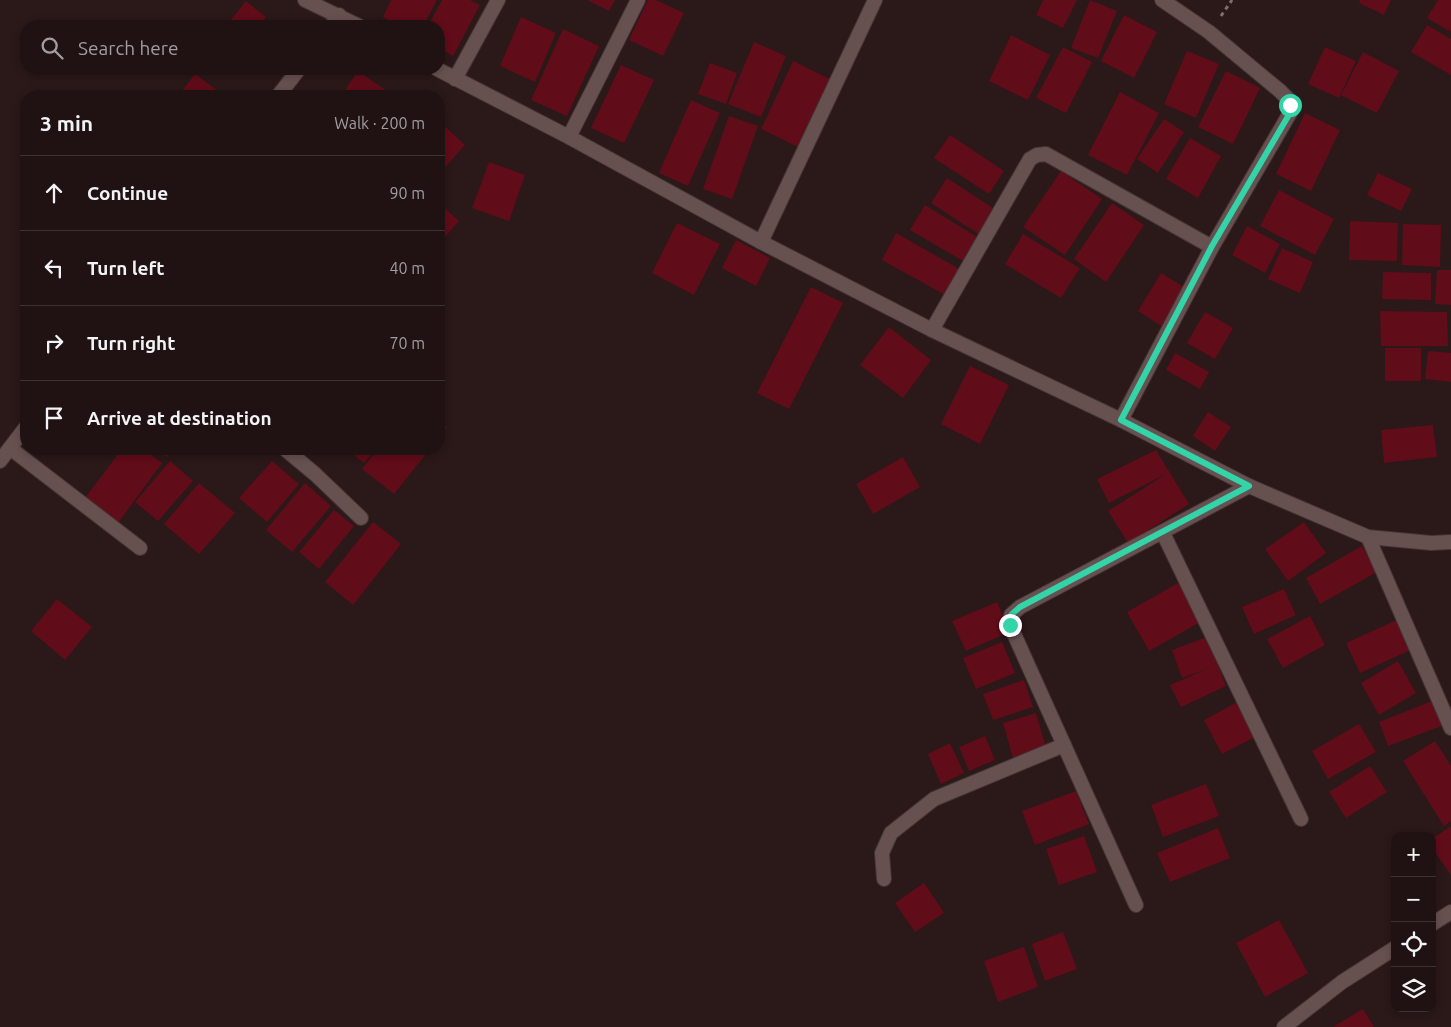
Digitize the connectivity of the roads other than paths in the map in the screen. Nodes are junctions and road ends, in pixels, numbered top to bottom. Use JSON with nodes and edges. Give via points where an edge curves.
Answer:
{"nodes":[{"id":1,"x":305,"y":0,"type":"edge"},
{"id":2,"x":498,"y":0,"type":"edge"},
{"id":3,"x":638,"y":0,"type":"edge"},
{"id":4,"x":874,"y":0,"type":"edge"},
{"id":5,"x":1162,"y":0,"type":"edge"},
{"id":6,"x":334,"y":20,"type":"edge"},
{"id":7,"x":445,"y":73,"type":"edge"},
{"id":8,"x":294,"y":75,"type":"edge"},
{"id":9,"x":455,"y":79,"type":"junction"},
{"id":10,"x":283,"y":90,"type":"edge"},
{"id":11,"x":569,"y":137,"type":"junction"},
{"id":12,"x":761,"y":242,"type":"junction"},
{"id":13,"x":1212,"y":246,"type":"junction"},
{"id":14,"x":932,"y":330,"type":"junction"},
{"id":15,"x":1121,"y":420,"type":"junction"},
{"id":16,"x":20,"y":435,"type":"edge"},
{"id":17,"x":10,"y":448,"type":"junction"},
{"id":18,"x":292,"y":455,"type":"edge"},
{"id":19,"x":0,"y":461,"type":"edge"},
{"id":20,"x":1249,"y":486,"type":"junction"},
{"id":21,"x":361,"y":518,"type":"dead end"},
{"id":22,"x":1162,"y":533,"type":"junction"},
{"id":23,"x":1368,"y":537,"type":"junction"},
{"id":24,"x":1451,"y":542,"type":"edge"},
{"id":25,"x":140,"y":548,"type":"dead end"},
{"id":26,"x":1451,"y":728,"type":"edge"},
{"id":27,"x":1064,"y":745,"type":"junction"},
{"id":28,"x":1301,"y":819,"type":"dead end"},
{"id":29,"x":884,"y":879,"type":"dead end"},
{"id":30,"x":1136,"y":905,"type":"dead end"},
{"id":31,"x":1451,"y":912,"type":"edge"},
{"id":32,"x":1435,"y":922,"type":"edge"},
{"id":33,"x":1391,"y":951,"type":"edge"},
{"id":34,"x":1284,"y":1027,"type":"edge"}],
"edges":[{"from":1,"to":6,"type":"street"},
{"from":2,"to":9,"type":"street"},
{"from":3,"to":11,"type":"street"},
{"from":4,"to":12,"type":"street"},
{"from":5,"to":13,"type":"street","via":[[1209,32],[1289,100],[1290,113]]},
{"from":7,"to":9,"type":"street"},
{"from":8,"to":10,"type":"street"},
{"from":9,"to":11,"type":"street"},
{"from":11,"to":12,"type":"street"},
{"from":12,"to":14,"type":"street"},
{"from":13,"to":14,"type":"street","via":[[1046,154],[1037,155],[1030,159]]},
{"from":13,"to":15,"type":"street"},
{"from":14,"to":15,"type":"street"},
{"from":15,"to":20,"type":"street"},
{"from":16,"to":17,"type":"street"},
{"from":17,"to":19,"type":"street"},
{"from":17,"to":25,"type":"street"},
{"from":18,"to":21,"type":"street"},
{"from":20,"to":22,"type":"street"},
{"from":20,"to":23,"type":"street"},
{"from":22,"to":27,"type":"street","via":[[1020,607],[1011,615],[1010,625]]},
{"from":22,"to":28,"type":"street"},
{"from":23,"to":24,"type":"street"},
{"from":23,"to":26,"type":"street"},
{"from":27,"to":29,"type":"street","via":[[934,799],[891,833],[882,853]]},
{"from":27,"to":30,"type":"street"},
{"from":31,"to":32,"type":"street"},
{"from":33,"to":34,"type":"street","via":[[1342,982]]}]}
